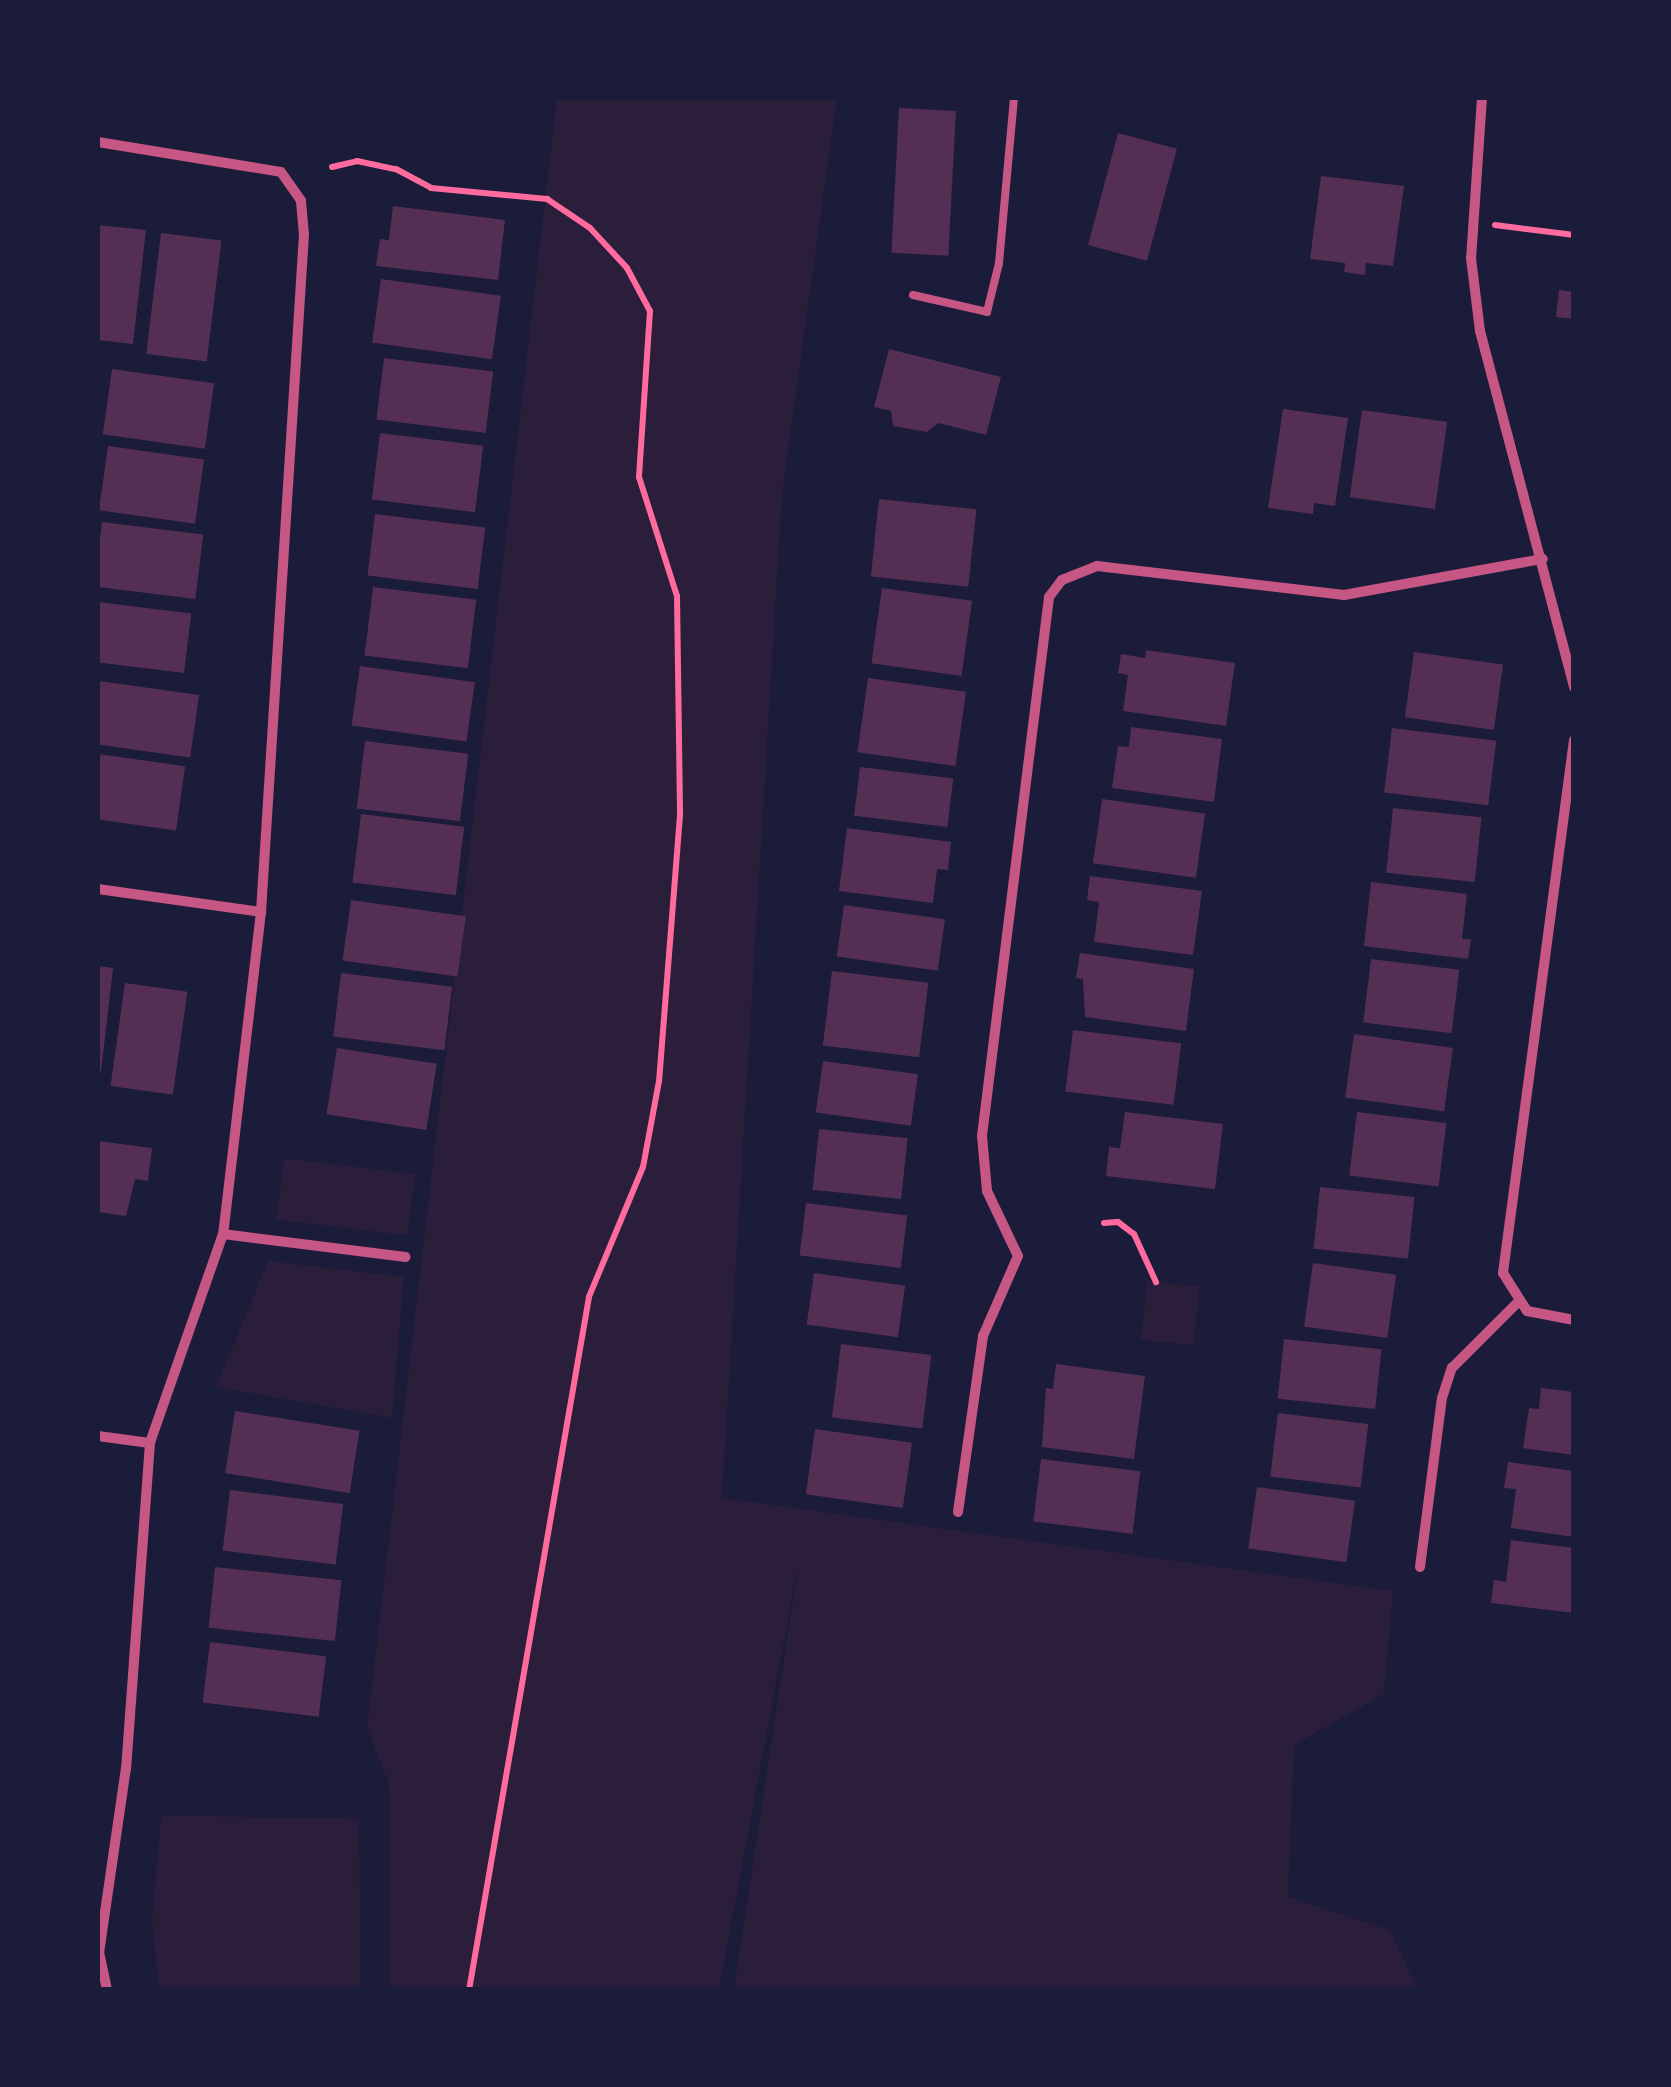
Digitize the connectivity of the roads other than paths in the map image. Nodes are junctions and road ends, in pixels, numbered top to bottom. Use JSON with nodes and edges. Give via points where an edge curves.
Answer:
{"nodes":[{"id":1,"x":1014,"y":98,"type":"edge"},
{"id":2,"x":1482,"y":98,"type":"edge"},
{"id":3,"x":98,"y":142,"type":"edge"},
{"id":4,"x":912,"y":295,"type":"dead end"},
{"id":5,"x":1542,"y":559,"type":"junction"},
{"id":6,"x":1574,"y":688,"type":"edge"},
{"id":7,"x":1574,"y":740,"type":"edge"},
{"id":8,"x":98,"y":889,"type":"edge"},
{"id":9,"x":260,"y":912,"type":"junction"},
{"id":10,"x":223,"y":1234,"type":"junction"},
{"id":11,"x":406,"y":1257,"type":"dead end"},
{"id":12,"x":1517,"y":1304,"type":"junction"},
{"id":13,"x":1574,"y":1320,"type":"edge"},
{"id":14,"x":98,"y":1436,"type":"edge"},
{"id":15,"x":150,"y":1443,"type":"junction"},
{"id":16,"x":958,"y":1512,"type":"dead end"},
{"id":17,"x":1420,"y":1566,"type":"dead end"},
{"id":18,"x":98,"y":1952,"type":"edge"},
{"id":19,"x":107,"y":1990,"type":"edge"}],
"edges":[{"from":1,"to":4,"type":"lane","via":[[999,263],[987,312]]},
{"from":2,"to":5,"type":"street","via":[[1474,222],[1480,331]]},
{"from":3,"to":9,"type":"street","via":[[281,172],[301,201]]},
{"from":5,"to":6,"type":"street"},
{"from":5,"to":16,"type":"street","via":[[1344,595],[1096,566],[1062,580],[1043,618],[982,1136],[987,1191],[1018,1256],[983,1336]]},
{"from":7,"to":12,"type":"street","via":[[1503,1273]]},
{"from":8,"to":9,"type":"street"},
{"from":9,"to":10,"type":"street"},
{"from":10,"to":11,"type":"street"},
{"from":10,"to":15,"type":"street"},
{"from":12,"to":13,"type":"street"},
{"from":12,"to":17,"type":"street","via":[[1452,1368],[1442,1398]]},
{"from":14,"to":15,"type":"street"},
{"from":15,"to":18,"type":"street","via":[[126,1768]]},
{"from":18,"to":19,"type":"street"}]}
